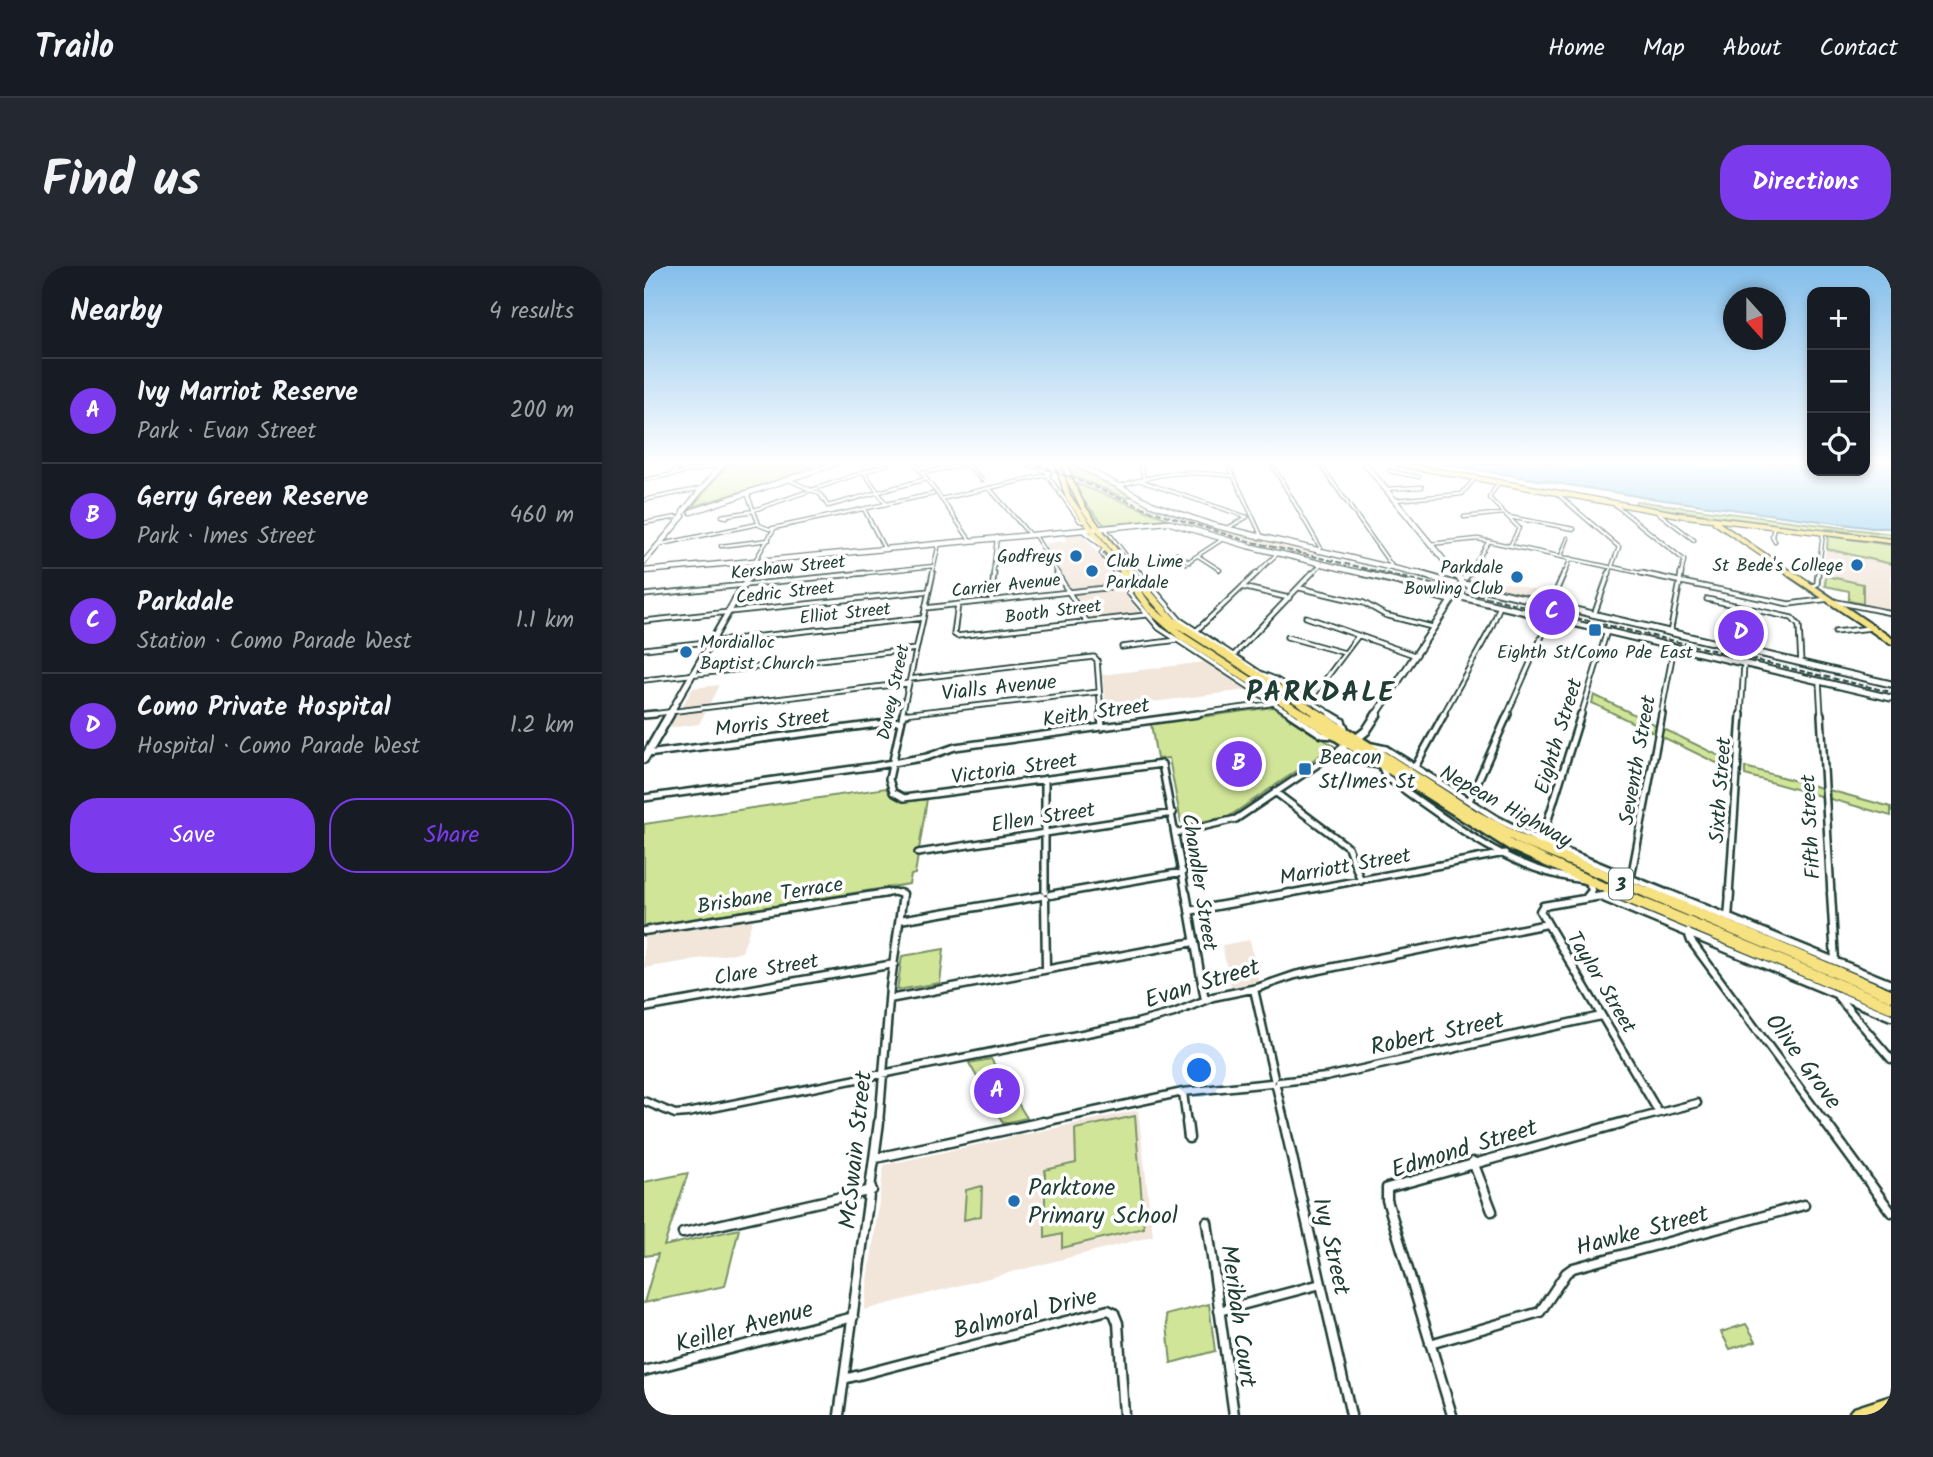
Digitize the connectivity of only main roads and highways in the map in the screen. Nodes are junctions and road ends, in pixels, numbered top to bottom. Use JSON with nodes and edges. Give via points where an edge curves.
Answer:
{"nodes":[{"id":1,"x":1083,"y":518,"type":"edge"},
{"id":2,"x":1094,"y":518,"type":"edge"},
{"id":3,"x":1703,"y":518,"type":"edge"},
{"id":4,"x":1713,"y":519,"type":"junction"},
{"id":5,"x":1103,"y":539,"type":"junction"},
{"id":6,"x":1891,"y":541,"type":"edge"},
{"id":7,"x":1138,"y":585,"type":"junction"},
{"id":8,"x":1891,"y":641,"type":"edge"},
{"id":9,"x":1281,"y":700,"type":"junction"},
{"id":10,"x":1345,"y":746,"type":"junction"},
{"id":11,"x":1835,"y":978,"type":"junction"},
{"id":12,"x":1891,"y":995,"type":"edge"},
{"id":13,"x":1891,"y":1007,"type":"edge"},
{"id":14,"x":1891,"y":1404,"type":"edge"},
{"id":15,"x":1867,"y":1414,"type":"edge"}],
"edges":[{"from":1,"to":5,"type":"highway","name":"Nepean Highway","number":"3"},
{"from":2,"to":5,"type":"highway","name":"Nepean Highway","number":"3"},
{"from":3,"to":4,"type":"main road"},
{"from":4,"to":6,"type":"main road"},
{"from":4,"to":8,"type":"main road"},
{"from":5,"to":7,"type":"highway","name":"Nepean Highway","number":"3"},
{"from":5,"to":7,"type":"highway","name":"Nepean Highway","number":"3","via":[[1126,577]]},
{"from":7,"to":9,"type":"highway","name":"Nepean Highway","number":"3","via":[[1173,621],[1232,657]]},
{"from":7,"to":9,"type":"highway","name":"Nepean Highway","number":"3","via":[[1150,614]]},
{"from":9,"to":10,"type":"highway","name":"Nepean Highway","number":"3","via":[[1339,735]]},
{"from":10,"to":11,"type":"highway","name":"Nepean Highway","number":"3","via":[[1486,832],[1587,880]]},
{"from":10,"to":11,"type":"highway","name":"Nepean Highway","number":"3","via":[[1366,745],[1491,824]]},
{"from":11,"to":12,"type":"highway","name":"Nepean Highway","number":"3"},
{"from":11,"to":13,"type":"highway","name":"Nepean Highway","number":"3"},
{"from":14,"to":15,"type":"highway"}]}
